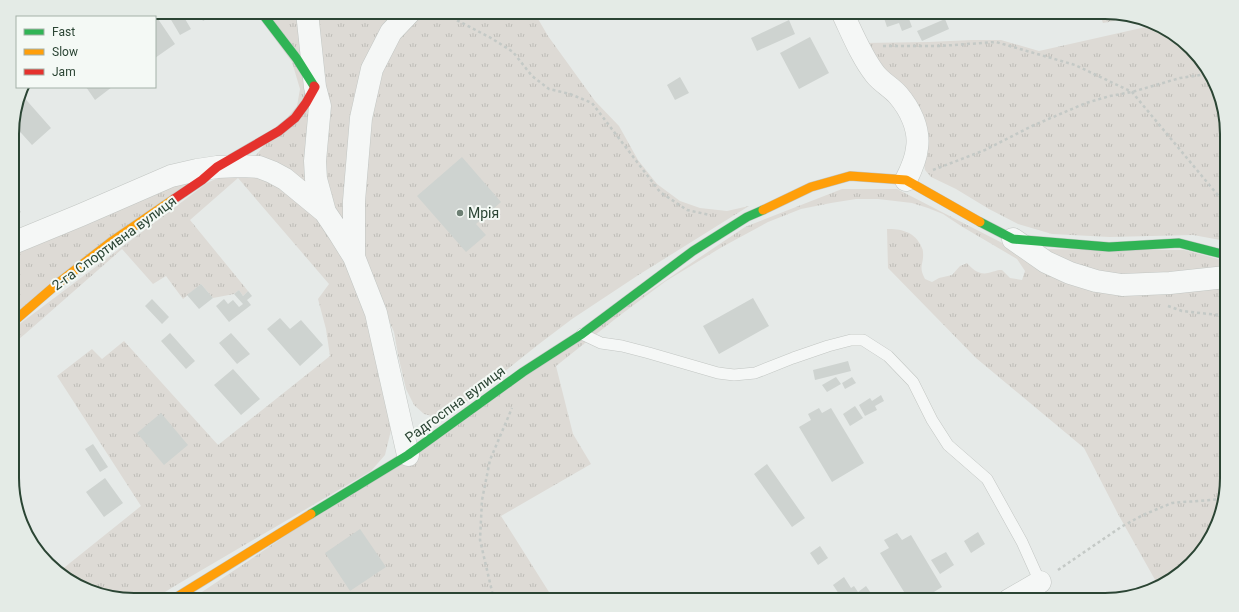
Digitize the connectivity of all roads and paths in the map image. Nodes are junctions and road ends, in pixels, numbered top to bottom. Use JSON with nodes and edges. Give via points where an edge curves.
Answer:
{"nodes":[{"id":1,"x":266,"y":19,"type":"edge"},
{"id":2,"x":308,"y":19,"type":"edge"},
{"id":3,"x":403,"y":19,"type":"edge"},
{"id":4,"x":454,"y":19,"type":"edge"},
{"id":5,"x":845,"y":19,"type":"edge"},
{"id":6,"x":858,"y":46,"type":"junction"},
{"id":7,"x":1204,"y":75,"type":"edge"},
{"id":8,"x":315,"y":87,"type":"junction"},
{"id":9,"x":1132,"y":92,"type":"junction"},
{"id":10,"x":217,"y":167,"type":"junction"},
{"id":11,"x":906,"y":180,"type":"junction"},
{"id":12,"x":1220,"y":198,"type":"edge"},
{"id":13,"x":325,"y":212,"type":"junction"},
{"id":14,"x":714,"y":215,"type":"dead end"},
{"id":15,"x":1013,"y":239,"type":"junction"},
{"id":16,"x":19,"y":240,"type":"edge"},
{"id":17,"x":1220,"y":253,"type":"edge"},
{"id":18,"x":354,"y":257,"type":"junction"},
{"id":19,"x":1220,"y":278,"type":"edge"},
{"id":20,"x":19,"y":317,"type":"edge"},
{"id":21,"x":582,"y":334,"type":"junction"},
{"id":22,"x":513,"y":407,"type":"dead end"},
{"id":23,"x":408,"y":455,"type":"junction"},
{"id":24,"x":1218,"y":499,"type":"edge"},
{"id":25,"x":1040,"y":582,"type":"junction"},
{"id":26,"x":183,"y":593,"type":"edge"},
{"id":27,"x":492,"y":593,"type":"edge"},
{"id":28,"x":1021,"y":593,"type":"edge"}],
"edges":[{"from":1,"to":8,"type":"street"},
{"from":2,"to":8,"type":"street"},
{"from":3,"to":18,"type":"street","via":[[391,32],[372,69],[361,118],[354,201]]},
{"from":4,"to":14,"type":"path","via":[[513,52],[532,76],[548,90],[570,94],[592,103],[660,192],[687,210]]},
{"from":5,"to":6,"type":"street"},
{"from":6,"to":9,"type":"path","via":[[940,46],[996,42],[1075,66]]},
{"from":6,"to":11,"type":"street","via":[[876,75],[907,107],[917,131],[918,147]]},
{"from":7,"to":9,"type":"path","via":[[1180,78]]},
{"from":8,"to":10,"type":"street","via":[[295,118],[279,131]]},
{"from":8,"to":13,"type":"street","via":[[320,106],[316,179]]},
{"from":9,"to":11,"type":"path","via":[[1086,103],[985,150]]},
{"from":9,"to":12,"type":"path"},
{"from":10,"to":13,"type":"street","name":"2-га Спортивна вулиця","via":[[259,167],[272,172],[285,179]]},
{"from":10,"to":16,"type":"street","name":"2-га Спортивна вулиця","via":[[171,176]]},
{"from":10,"to":20,"type":"street","name":"2-га Спортивна вулиця","via":[[111,242]]},
{"from":11,"to":15,"type":"street"},
{"from":11,"to":21,"type":"street","name":"Радгоспна вулиця","via":[[850,176],[811,187],[747,217],[693,251]]},
{"from":13,"to":18,"type":"street"},
{"from":15,"to":17,"type":"street","via":[[1109,247],[1179,243]]},
{"from":15,"to":19,"type":"street","via":[[1046,262],[1096,281],[1122,284],[1170,283]]},
{"from":18,"to":23,"type":"street","via":[[376,313]]},
{"from":21,"to":23,"type":"street","name":"Радгоспна вулиця"},
{"from":21,"to":25,"type":"lane","via":[[601,343],[734,375],[755,373],[828,346],[851,340],[863,340],[888,356],[913,382],[948,445],[987,479],[1022,542]]},
{"from":22,"to":27,"type":"path","via":[[490,460],[482,500],[480,540]]},
{"from":23,"to":26,"type":"street","name":"Радгоспна вулиця"},
{"from":24,"to":25,"type":"path","via":[[1172,503],[1143,515]]},
{"from":25,"to":28,"type":"street"}]}
